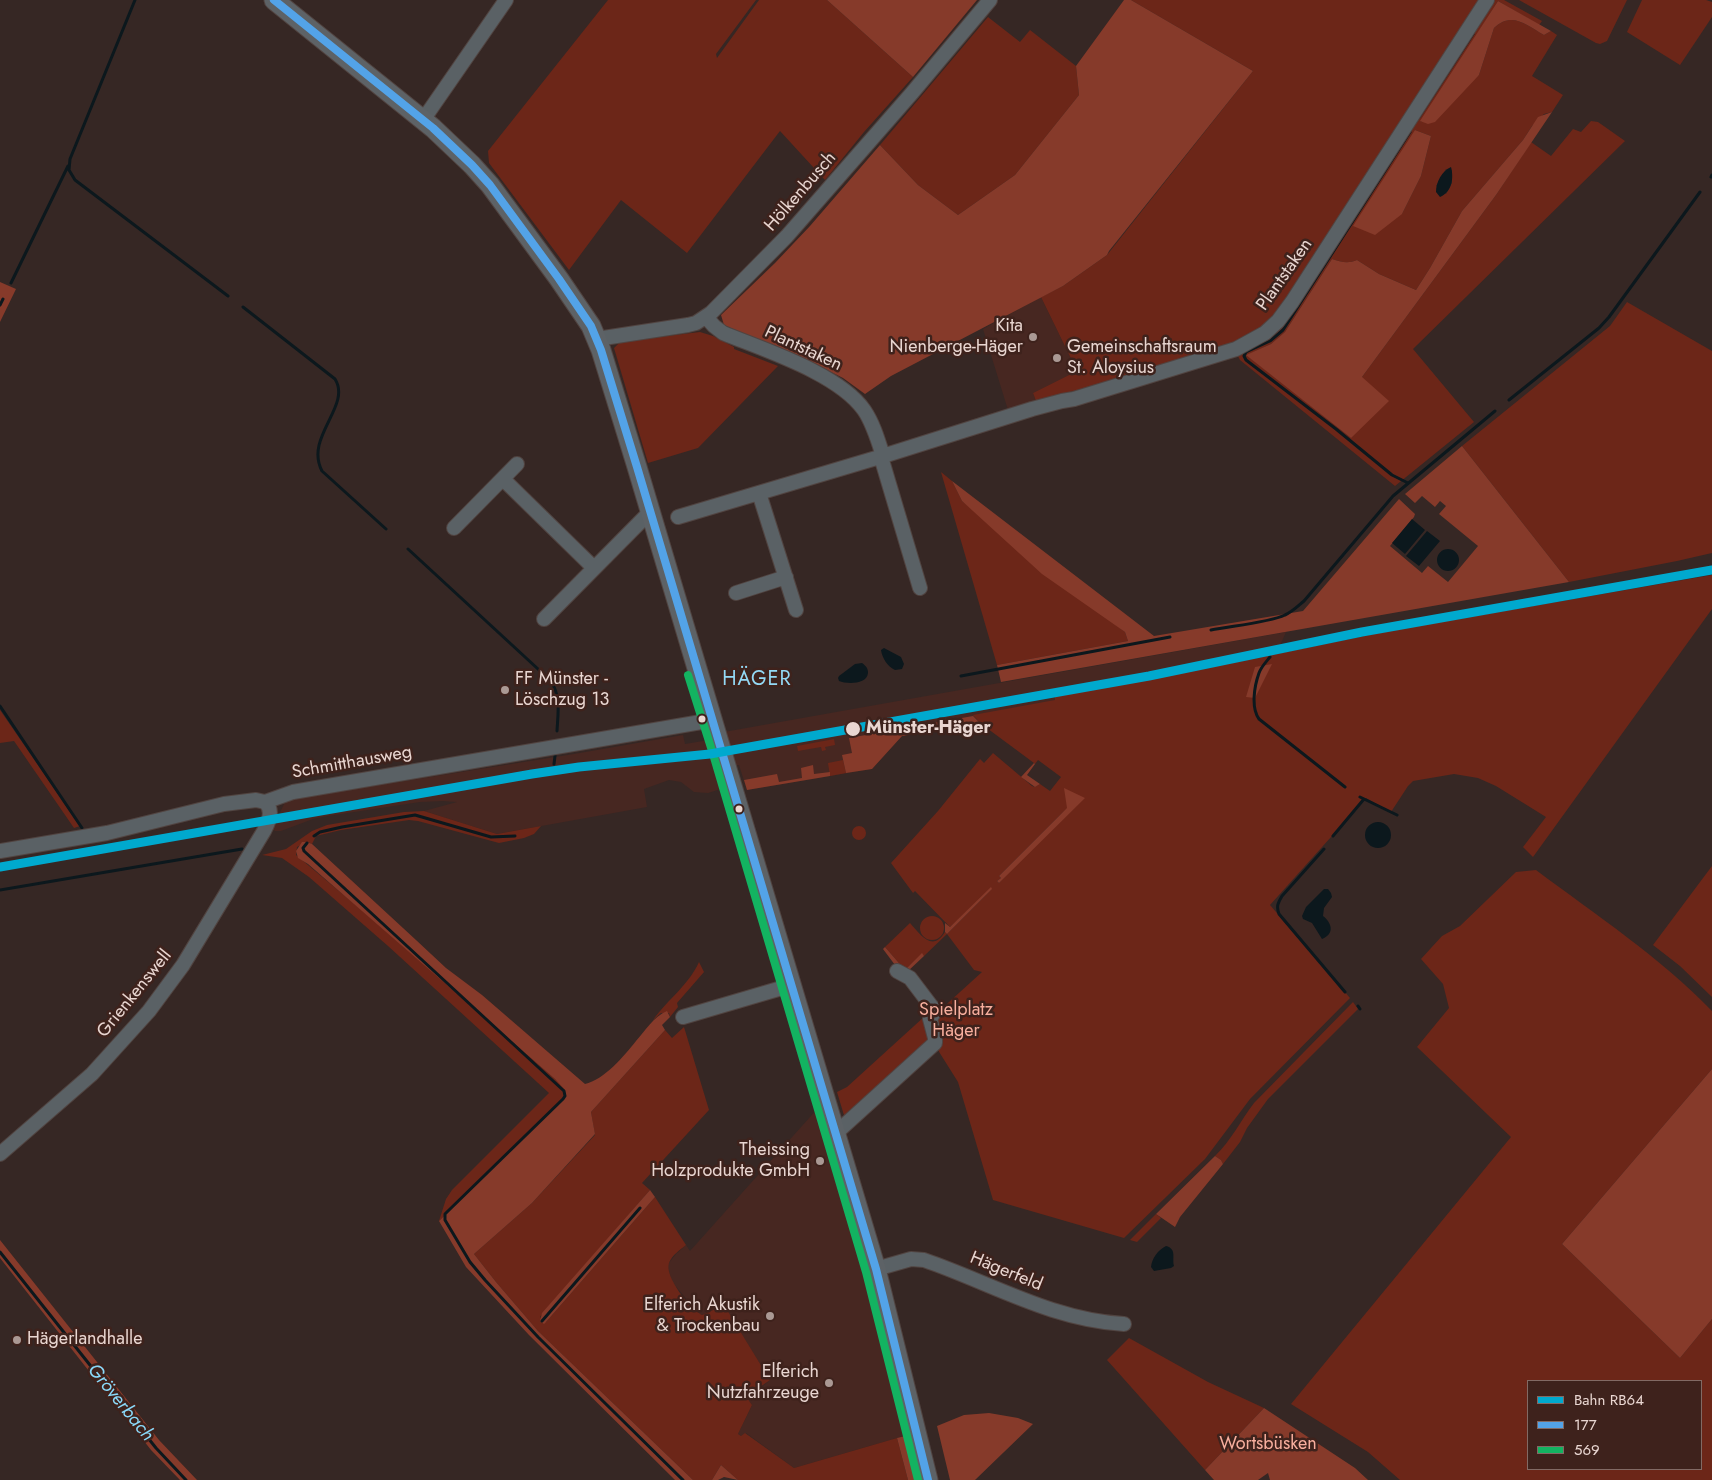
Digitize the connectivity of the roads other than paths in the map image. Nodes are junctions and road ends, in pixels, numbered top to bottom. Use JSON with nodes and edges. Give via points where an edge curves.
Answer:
{"nodes":[{"id":1,"x":274,"y":0,"type":"edge"},
{"id":2,"x":506,"y":0,"type":"edge"},
{"id":3,"x":990,"y":0,"type":"edge"},
{"id":4,"x":1487,"y":0,"type":"edge"},
{"id":5,"x":423,"y":120,"type":"junction"},
{"id":6,"x":706,"y":317,"type":"junction"},
{"id":7,"x":597,"y":339,"type":"junction"},
{"id":8,"x":882,"y":456,"type":"junction"},
{"id":9,"x":517,"y":464,"type":"dead end"},
{"id":10,"x":503,"y":479,"type":"junction"},
{"id":11,"x":759,"y":493,"type":"junction"},
{"id":12,"x":651,"y":514,"type":"junction"},
{"id":13,"x":678,"y":517,"type":"dead end"},
{"id":14,"x":454,"y":528,"type":"dead end"},
{"id":15,"x":594,"y":568,"type":"junction"},
{"id":16,"x":786,"y":577,"type":"junction"},
{"id":17,"x":920,"y":588,"type":"dead end"},
{"id":18,"x":736,"y":592,"type":"dead end"},
{"id":19,"x":796,"y":610,"type":"dead end"},
{"id":20,"x":544,"y":619,"type":"dead end"},
{"id":21,"x":713,"y":720,"type":"junction"},
{"id":22,"x":265,"y":802,"type":"junction"},
{"id":23,"x":0,"y":851,"type":"edge"},
{"id":24,"x":897,"y":971,"type":"dead end"},
{"id":25,"x":792,"y":985,"type":"junction"},
{"id":26,"x":683,"y":1017,"type":"dead end"},
{"id":27,"x":836,"y":1134,"type":"junction"},
{"id":28,"x":0,"y":1154,"type":"edge"},
{"id":29,"x":876,"y":1269,"type":"junction"},
{"id":30,"x":1124,"y":1324,"type":"dead end"},
{"id":31,"x":928,"y":1480,"type":"edge"}],
"edges":[{"from":1,"to":5,"type":"main road"},
{"from":2,"to":5,"type":"street"},
{"from":3,"to":6,"type":"street","name":"Hölkenbusch","via":[[787,236]]},
{"from":4,"to":8,"type":"street","name":"Plantstaken","via":[[1292,302],[1265,333],[1220,354]]},
{"from":5,"to":7,"type":"main road","via":[[490,185],[576,303]]},
{"from":6,"to":7,"type":"street","name":"Hölkenbusch","via":[[688,325]]},
{"from":6,"to":8,"type":"street","name":"Plantstaken","via":[[723,333],[808,369],[842,388],[869,418]]},
{"from":7,"to":12,"type":"main road"},
{"from":8,"to":11,"type":"street","name":"Plantstaken"},
{"from":8,"to":17,"type":"street","name":"Plantstaken"},
{"from":9,"to":10,"type":"street"},
{"from":10,"to":14,"type":"street"},
{"from":10,"to":15,"type":"street"},
{"from":11,"to":13,"type":"street","name":"Plantstaken"},
{"from":11,"to":16,"type":"street"},
{"from":12,"to":15,"type":"street"},
{"from":12,"to":21,"type":"main road"},
{"from":15,"to":20,"type":"street"},
{"from":16,"to":18,"type":"street"},
{"from":16,"to":19,"type":"street"},
{"from":21,"to":22,"type":"street","name":"Schmitthausweg","via":[[292,792]]},
{"from":21,"to":25,"type":"main road"},
{"from":22,"to":23,"type":"street","name":"Schmitthausweg","via":[[224,804],[107,833]]},
{"from":22,"to":28,"type":"street","name":"Grienkenswell","via":[[270,811],[264,831],[164,992],[92,1074]]},
{"from":24,"to":27,"type":"street","via":[[910,978],[935,1011],[930,1019],[935,1043]]},
{"from":25,"to":26,"type":"street"},
{"from":25,"to":27,"type":"main road"},
{"from":27,"to":29,"type":"main road"},
{"from":29,"to":30,"type":"street","name":"Hägerfeld","via":[[911,1259],[924,1260],[1055,1312]]},
{"from":29,"to":31,"type":"main road"}]}
